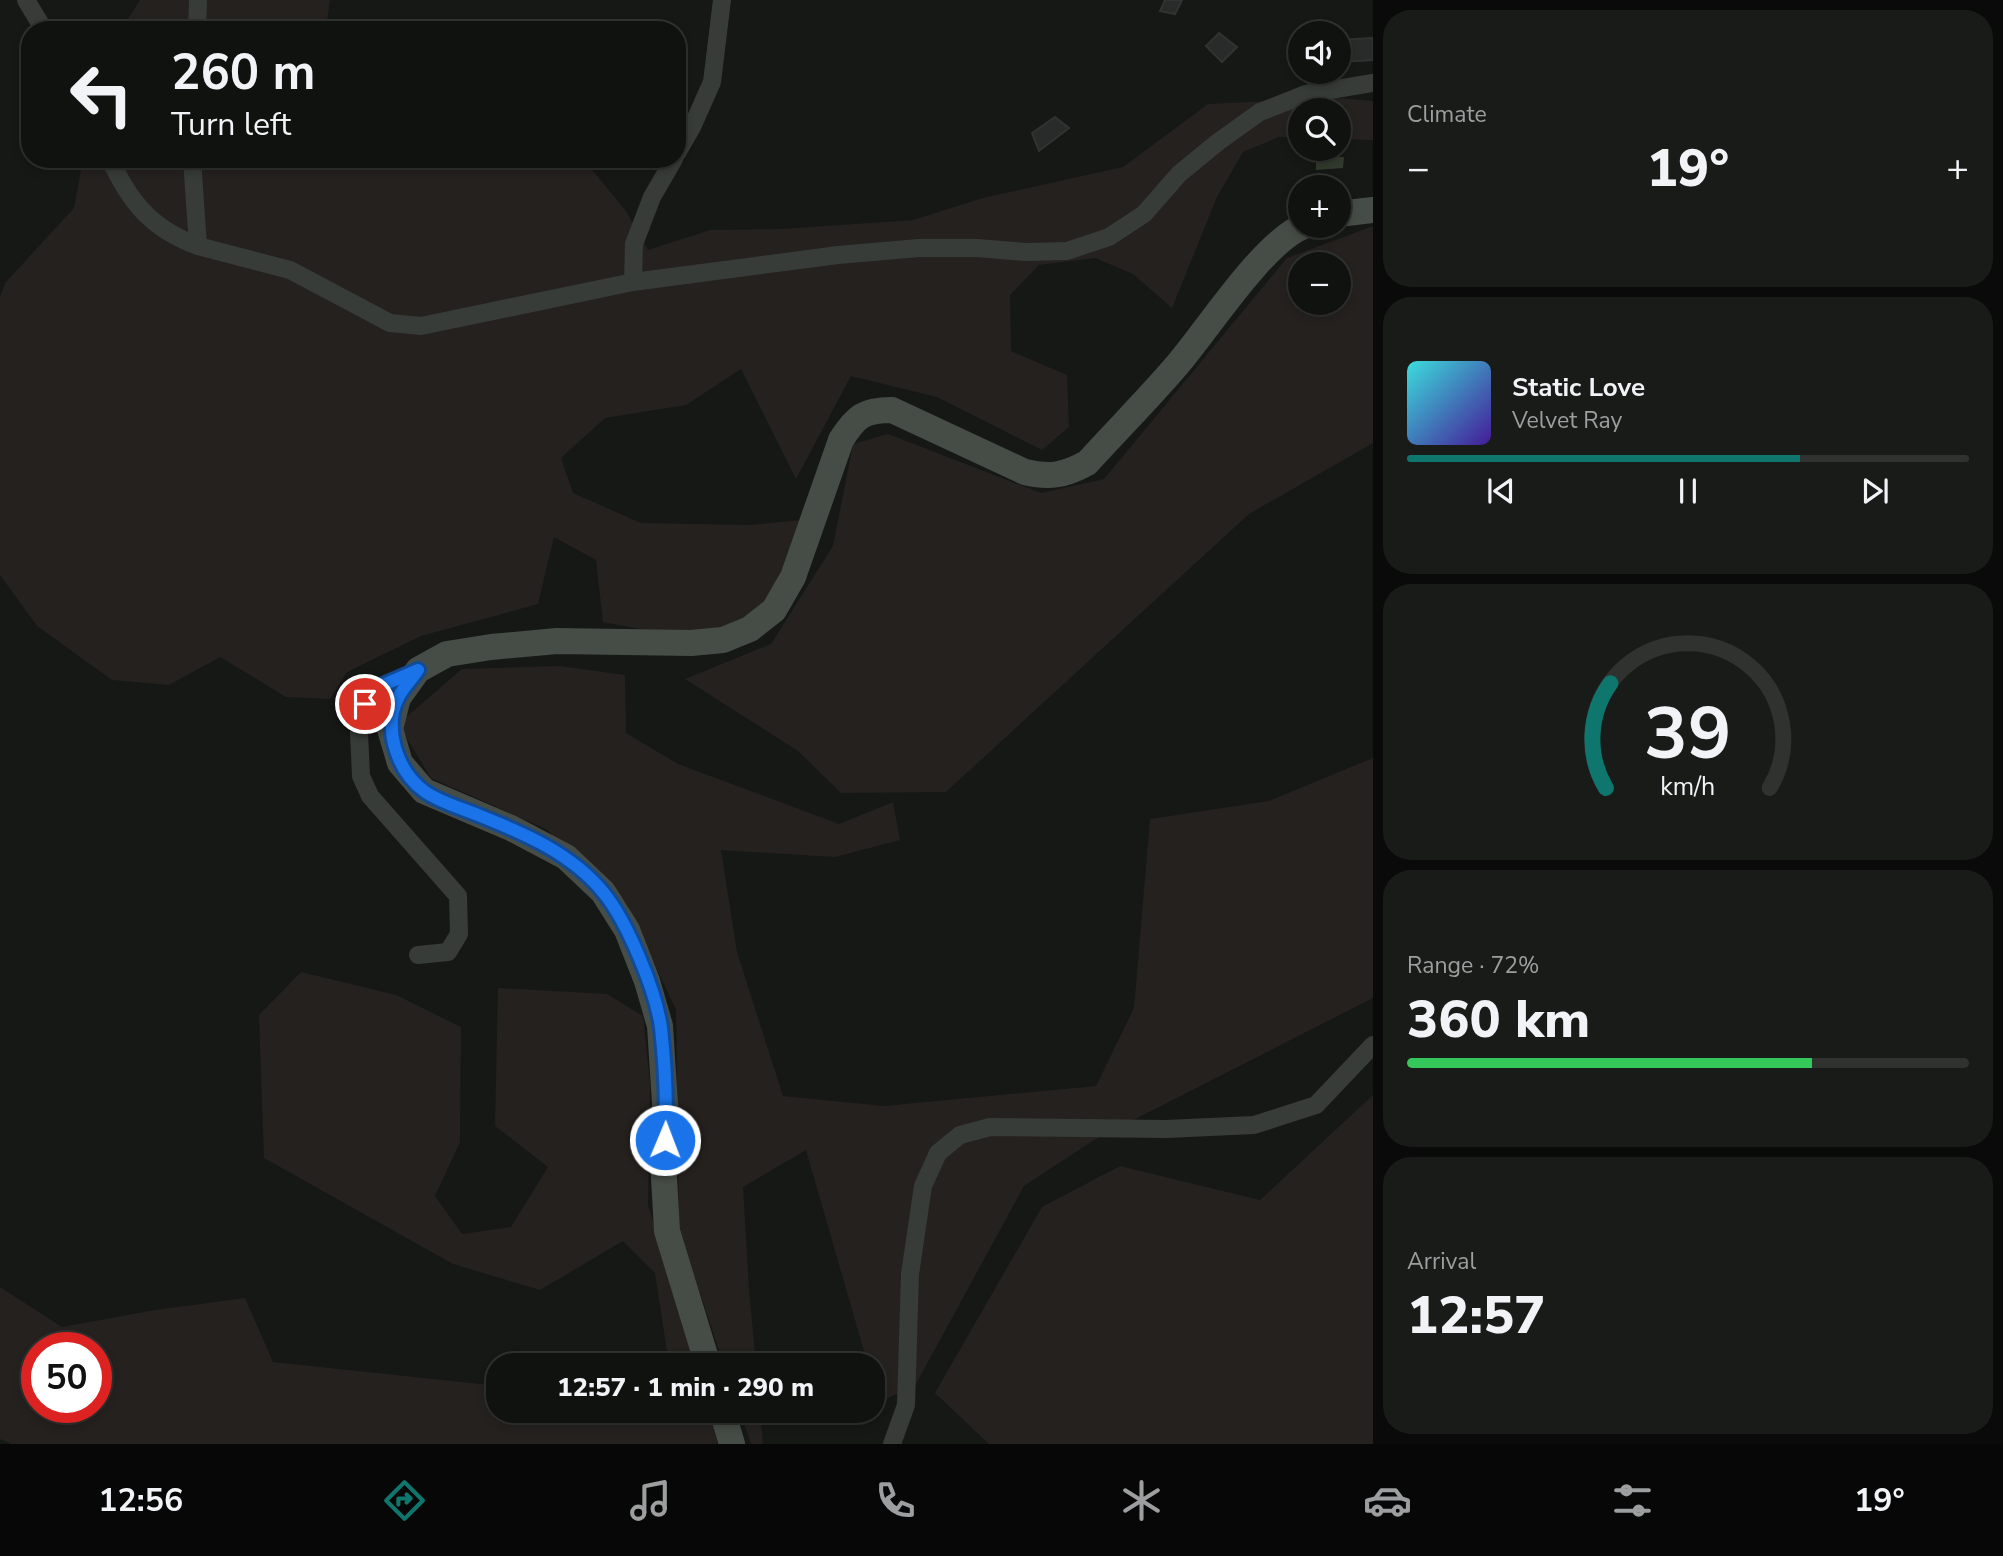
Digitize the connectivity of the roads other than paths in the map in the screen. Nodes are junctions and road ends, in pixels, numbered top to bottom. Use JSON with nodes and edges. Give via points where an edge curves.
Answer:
{"nodes":[{"id":1,"x":26,"y":0,"type":"edge"},
{"id":2,"x":198,"y":0,"type":"edge"},
{"id":3,"x":722,"y":0,"type":"edge"},
{"id":4,"x":39,"y":21,"type":"edge"},
{"id":5,"x":197,"y":21,"type":"edge"},
{"id":6,"x":1373,"y":83,"type":"edge"},
{"id":7,"x":686,"y":137,"type":"edge"},
{"id":8,"x":114,"y":168,"type":"edge"},
{"id":9,"x":193,"y":168,"type":"edge"},
{"id":10,"x":669,"y":168,"type":"edge"},
{"id":11,"x":1373,"y":210,"type":"edge"},
{"id":12,"x":1351,"y":213,"type":"edge"},
{"id":13,"x":1288,"y":235,"type":"edge"},
{"id":14,"x":198,"y":246,"type":"junction"},
{"id":15,"x":633,"y":282,"type":"junction"},
{"id":16,"x":418,"y":670,"type":"junction"},
{"id":17,"x":418,"y":955,"type":"dead end"},
{"id":18,"x":1373,"y":1045,"type":"edge"},
{"id":19,"x":704,"y":1353,"type":"edge"},
{"id":20,"x":726,"y":1423,"type":"edge"},
{"id":21,"x":732,"y":1444,"type":"edge"},
{"id":22,"x":892,"y":1444,"type":"edge"}],
"edges":[{"from":1,"to":4,"type":"street"},
{"from":2,"to":5,"type":"street"},
{"from":3,"to":7,"type":"street","via":[[712,82]]},
{"from":6,"to":15,"type":"street","via":[[1306,94],[1260,112],[1179,174],[1144,214],[1109,237],[1067,251],[919,248]]},
{"from":8,"to":14,"type":"street","via":[[143,214],[173,237]]},
{"from":9,"to":14,"type":"street"},
{"from":10,"to":15,"type":"street","via":[[634,244]]},
{"from":11,"to":12,"type":"main road"},
{"from":13,"to":16,"type":"main road","via":[[1270,250],[1179,363],[1087,463],[1069,473],[1045,477],[1025,472],[892,410],[872,410],[852,422],[841,440],[793,577],[774,610],[750,629],[723,640],[702,642],[557,641],[491,647],[447,654]]},
{"from":14,"to":15,"type":"street","via":[[290,270],[390,323],[421,326]]},
{"from":16,"to":17,"type":"street","via":[[374,689],[365,704],[359,733],[361,776],[370,796],[458,896],[459,934],[448,952]]},
{"from":16,"to":19,"type":"main road","via":[[398,698],[390,729],[400,763],[424,790],[566,857],[603,892],[626,930],[660,1026],[667,1231]]},
{"from":18,"to":22,"type":"street","via":[[1316,1105],[1254,1125],[990,1127],[960,1135],[938,1153],[923,1186],[910,1274],[906,1405]]},
{"from":20,"to":21,"type":"main road"}]}
